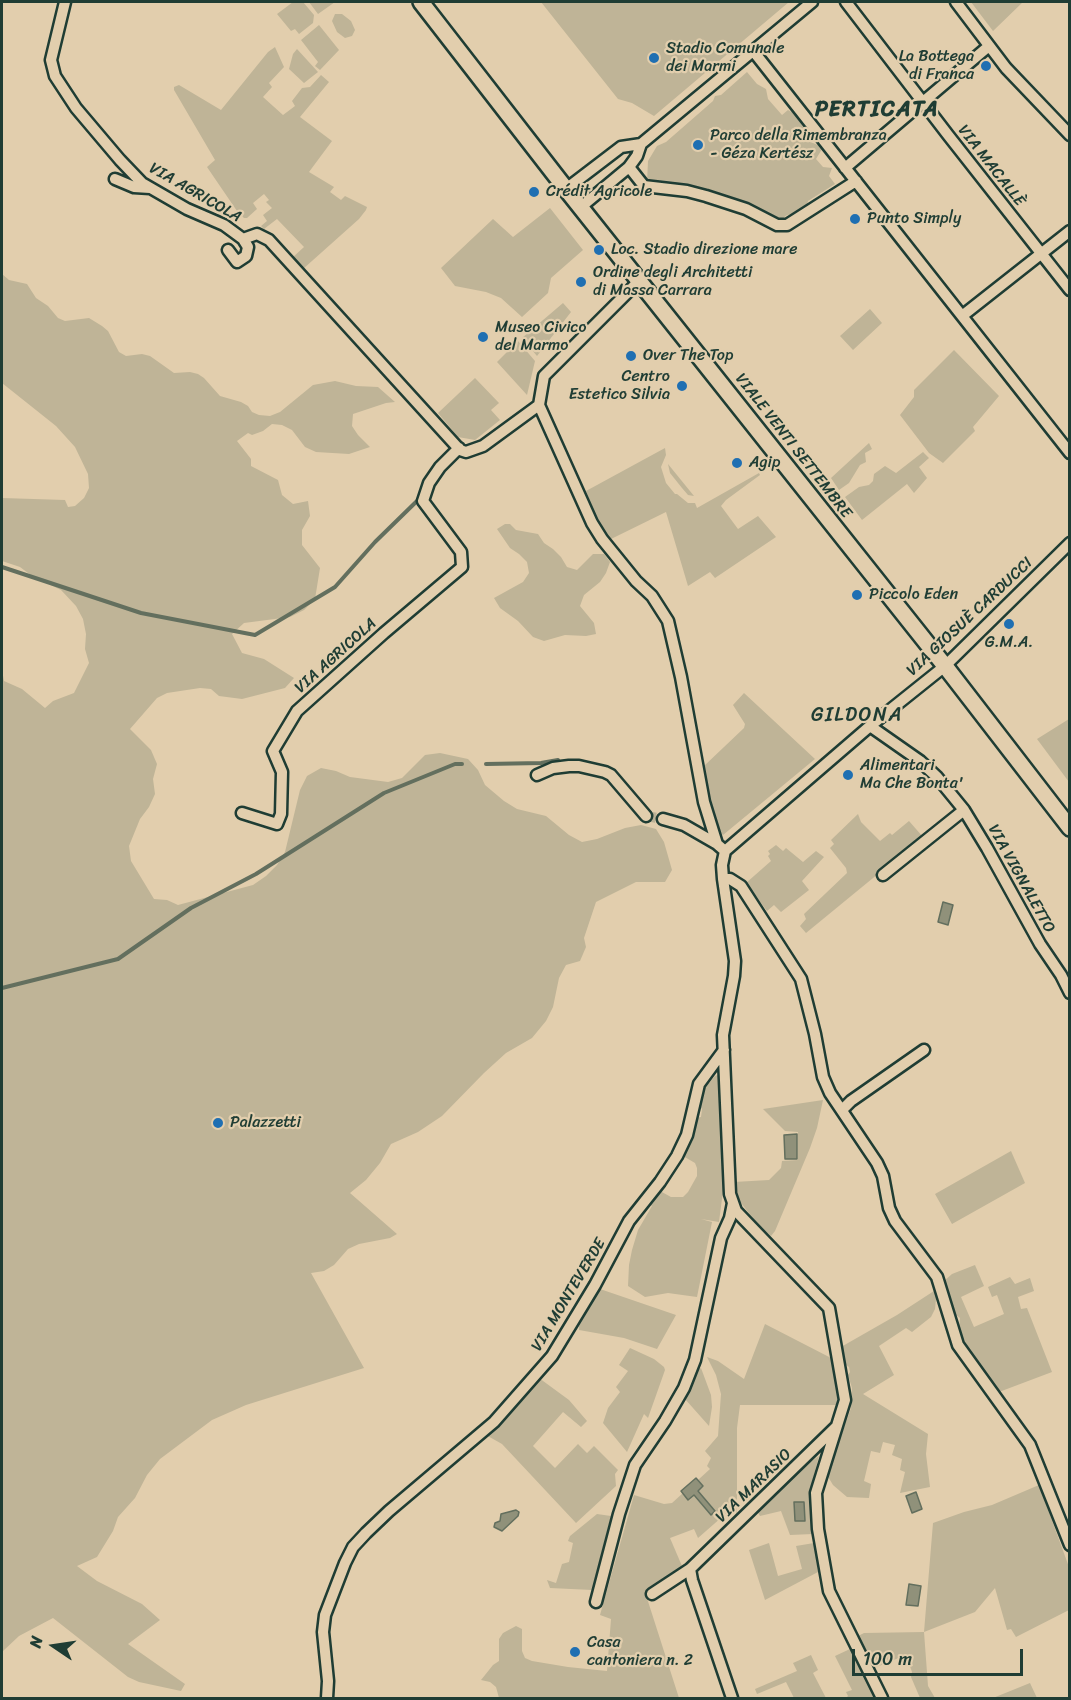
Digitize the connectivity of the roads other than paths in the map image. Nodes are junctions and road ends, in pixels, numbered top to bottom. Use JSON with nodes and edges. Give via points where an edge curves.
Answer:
{"nodes":[{"id":1,"x":64,"y":2,"type":"edge"},
{"id":2,"x":421,"y":2,"type":"edge"},
{"id":3,"x":812,"y":2,"type":"edge"},
{"id":4,"x":846,"y":2,"type":"edge"},
{"id":5,"x":956,"y":2,"type":"edge"},
{"id":6,"x":989,"y":46,"type":"junction"},
{"id":7,"x":754,"y":52,"type":"junction"},
{"id":8,"x":923,"y":103,"type":"junction"},
{"id":9,"x":1070,"y":135,"type":"edge"},
{"id":10,"x":641,"y":144,"type":"junction"},
{"id":11,"x":629,"y":167,"type":"junction"},
{"id":12,"x":845,"y":168,"type":"junction"},
{"id":13,"x":115,"y":179,"type":"dead end"},
{"id":14,"x":856,"y":181,"type":"junction"},
{"id":15,"x":566,"y":189,"type":"junction"},
{"id":16,"x":154,"y":190,"type":"junction"},
{"id":17,"x":581,"y":207,"type":"junction"},
{"id":18,"x":1070,"y":231,"type":"edge"},
{"id":19,"x":243,"y":239,"type":"junction"},
{"id":20,"x":228,"y":249,"type":"dead end"},
{"id":21,"x":1040,"y":254,"type":"junction"},
{"id":22,"x":639,"y":281,"type":"junction"},
{"id":23,"x":1070,"y":290,"type":"edge"},
{"id":24,"x":963,"y":316,"type":"junction"},
{"id":25,"x":540,"y":405,"type":"junction"},
{"id":26,"x":459,"y":448,"type":"junction"},
{"id":27,"x":1070,"y":453,"type":"edge"},
{"id":28,"x":1070,"y":543,"type":"edge"},
{"id":29,"x":945,"y":666,"type":"junction"},
{"id":30,"x":870,"y":726,"type":"junction"},
{"id":31,"x":537,"y":775,"type":"dead end"},
{"id":32,"x":964,"y":810,"type":"junction"},
{"id":33,"x":242,"y":813,"type":"dead end"},
{"id":34,"x":646,"y":816,"type":"tunnel mouth"},
{"id":35,"x":663,"y":819,"type":"tunnel mouth"},
{"id":36,"x":1070,"y":828,"type":"edge"},
{"id":37,"x":721,"y":848,"type":"junction"},
{"id":38,"x":883,"y":875,"type":"dead end"},
{"id":39,"x":723,"y":879,"type":"junction"},
{"id":40,"x":1070,"y":993,"type":"edge"},
{"id":41,"x":724,"y":1050,"type":"junction"},
{"id":42,"x":924,"y":1050,"type":"dead end"},
{"id":43,"x":842,"y":1110,"type":"junction"},
{"id":44,"x":733,"y":1203,"type":"junction"},
{"id":45,"x":838,"y":1424,"type":"junction"},
{"id":46,"x":1070,"y":1545,"type":"edge"},
{"id":47,"x":690,"y":1569,"type":"junction"},
{"id":48,"x":652,"y":1594,"type":"dead end"},
{"id":49,"x":596,"y":1602,"type":"dead end"},
{"id":50,"x":327,"y":1698,"type":"edge"},
{"id":51,"x":732,"y":1698,"type":"edge"},
{"id":52,"x":882,"y":1698,"type":"edge"}],
"edges":[{"from":1,"to":16,"type":"street","name":"VIA AGRICOLA","via":[[51,60],[55,76],[120,160]]},
{"from":2,"to":15,"type":"main road","name":"VIALE VENTI SETTEMBRE"},
{"from":3,"to":7,"type":"street"},
{"from":4,"to":8,"type":"street","name":"VIA MACALLÈ"},
{"from":5,"to":6,"type":"street"},
{"from":6,"to":8,"type":"street"},
{"from":6,"to":9,"type":"street"},
{"from":7,"to":10,"type":"street"},
{"from":7,"to":12,"type":"street"},
{"from":8,"to":12,"type":"street"},
{"from":8,"to":21,"type":"street","name":"VIA MACALLÈ"},
{"from":10,"to":11,"type":"street"},
{"from":10,"to":15,"type":"street","via":[[621,147]]},
{"from":11,"to":14,"type":"street","via":[[644,186],[706,195],[777,225],[787,225]]},
{"from":11,"to":17,"type":"street"},
{"from":12,"to":14,"type":"street"},
{"from":13,"to":16,"type":"street"},
{"from":14,"to":24,"type":"street"},
{"from":15,"to":17,"type":"main road","name":"VIALE VENTI SETTEMBRE"},
{"from":16,"to":19,"type":"street","name":"VIA AGRICOLA","via":[[224,225]]},
{"from":17,"to":22,"type":"main road","name":"VIALE VENTI SETTEMBRE"},
{"from":18,"to":21,"type":"street"},
{"from":19,"to":20,"type":"street","via":[[248,247],[240,262]]},
{"from":19,"to":26,"type":"street","name":"VIA AGRICOLA","via":[[257,234],[269,240]]},
{"from":21,"to":23,"type":"street","name":"VIA MACALLÈ"},
{"from":21,"to":24,"type":"street"},
{"from":22,"to":25,"type":"street","via":[[544,376]]},
{"from":22,"to":29,"type":"main road","name":"VIALE VENTI SETTEMBRE"},
{"from":24,"to":27,"type":"street"},
{"from":25,"to":26,"type":"street","via":[[483,446],[466,452]]},
{"from":25,"to":37,"type":"street","via":[[602,539],[652,596],[668,621],[704,802]]},
{"from":26,"to":33,"type":"street","name":"VIA AGRICOLA","via":[[429,483],[423,501],[461,552],[462,567],[297,711],[273,751],[282,772],[281,814],[277,824]]},
{"from":28,"to":29,"type":"street","name":"VIA GIOSUÈ CARDUCCI"},
{"from":29,"to":30,"type":"street","name":"VIA GIOSUÈ CARDUCCI"},
{"from":29,"to":36,"type":"main road","name":"VIALE VENTI SETTEMBRE"},
{"from":30,"to":32,"type":"street","name":"VIA VIGNALETTO","via":[[937,777]]},
{"from":30,"to":37,"type":"street","name":"VIA GIOSUÈ CARDUCCI"},
{"from":31,"to":34,"type":"street","via":[[569,766],[605,772]]},
{"from":32,"to":38,"type":"street"},
{"from":32,"to":40,"type":"street","name":"VIA VIGNALETTO"},
{"from":35,"to":37,"type":"street","via":[[684,825]]},
{"from":37,"to":39,"type":"street"},
{"from":39,"to":41,"type":"street","via":[[735,961]]},
{"from":39,"to":43,"type":"street","via":[[741,886],[801,979],[823,1077]]},
{"from":41,"to":44,"type":"street"},
{"from":41,"to":50,"type":"street","name":"VIA MONTEVERDE","via":[[699,1084],[680,1150],[629,1221],[552,1356],[494,1422],[389,1511],[353,1547],[322,1632]]},
{"from":42,"to":43,"type":"street"},
{"from":43,"to":46,"type":"street","via":[[877,1163],[895,1221],[937,1277],[958,1345],[1030,1444]]},
{"from":44,"to":45,"type":"street","via":[[742,1218],[828,1308],[844,1387],[845,1400]]},
{"from":44,"to":49,"type":"street","via":[[696,1360],[684,1388],[635,1466]]},
{"from":45,"to":47,"type":"street","name":"VIA MARASIO"},
{"from":45,"to":52,"type":"street","via":[[816,1493],[825,1575],[828,1591]]},
{"from":47,"to":48,"type":"street","name":"VIA MARASIO"},
{"from":47,"to":51,"type":"street"}]}
